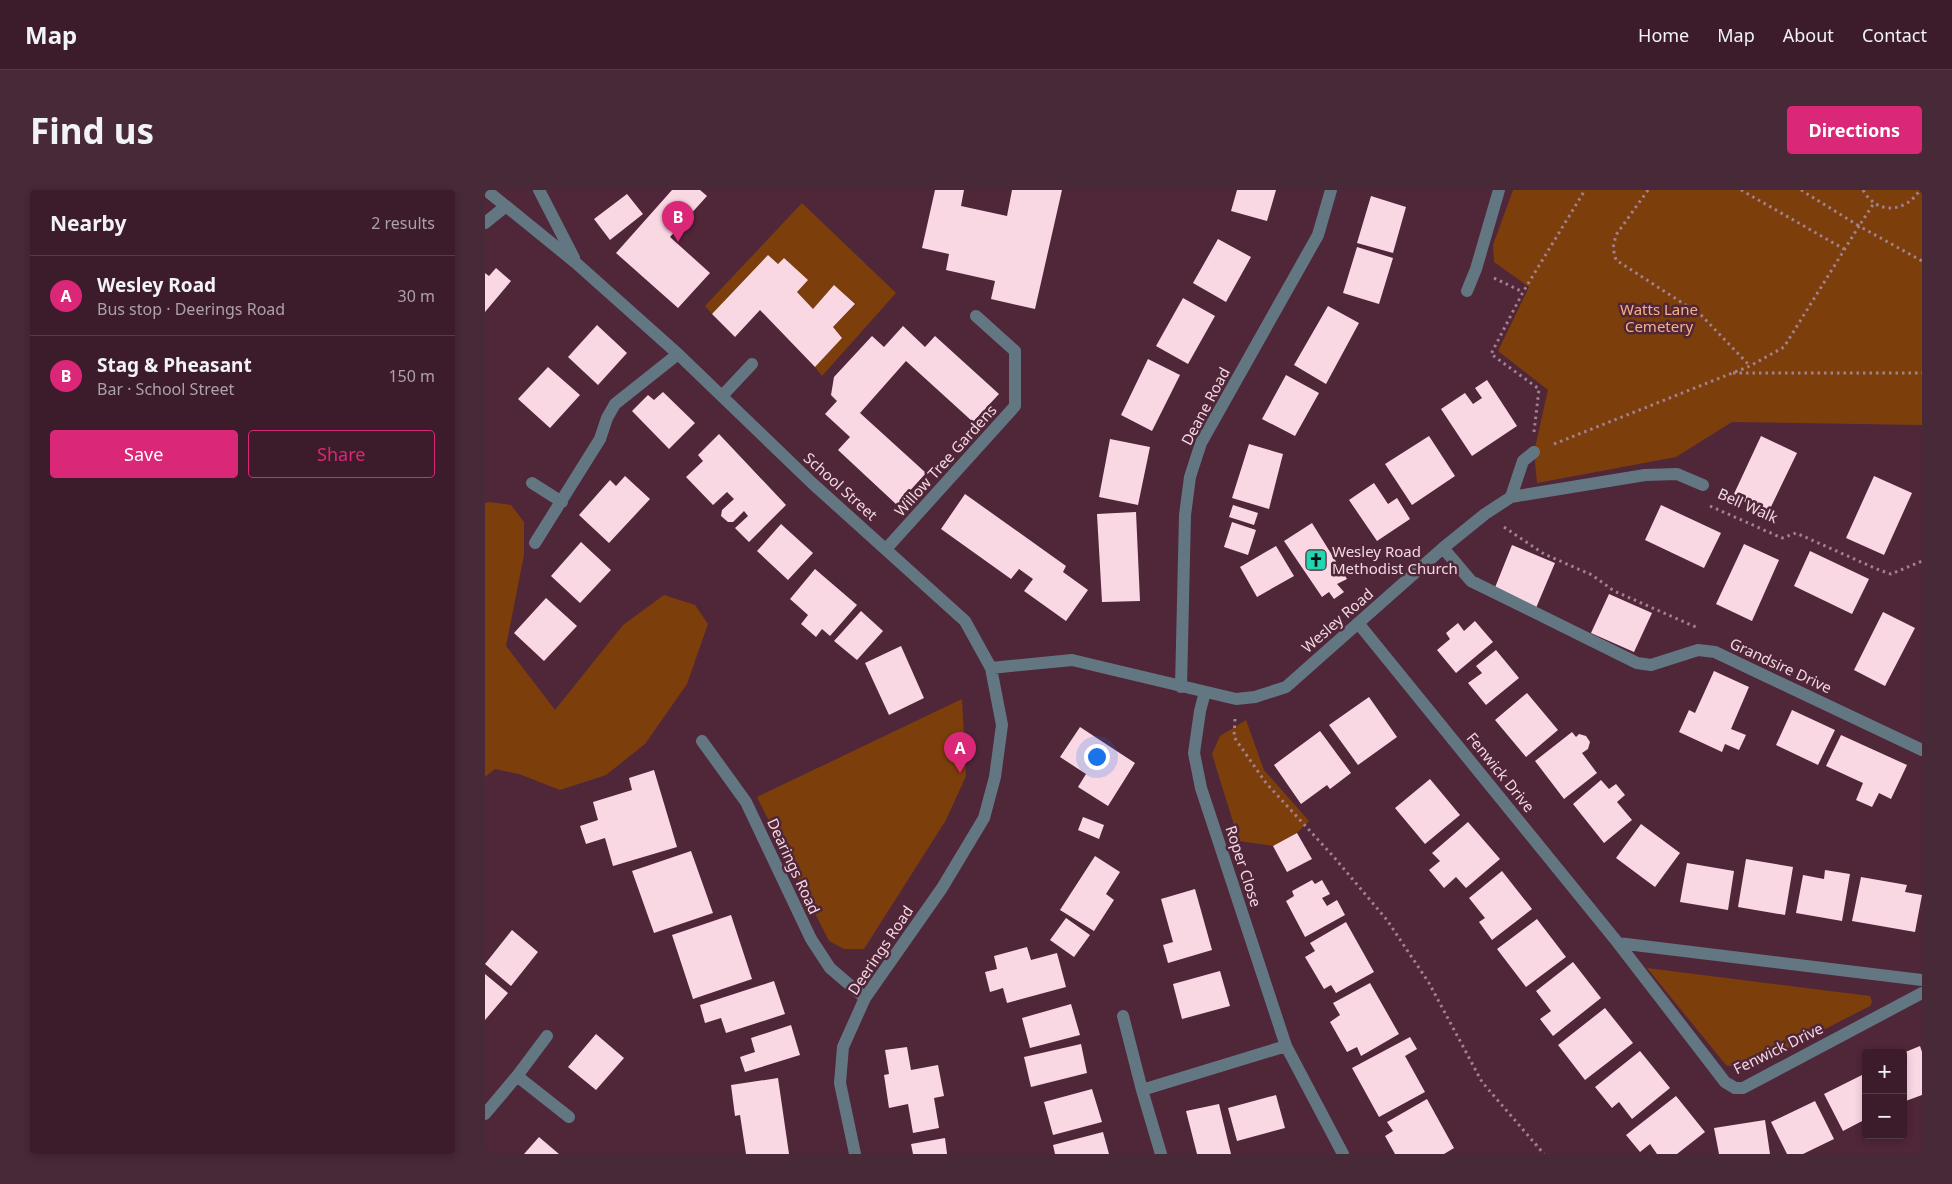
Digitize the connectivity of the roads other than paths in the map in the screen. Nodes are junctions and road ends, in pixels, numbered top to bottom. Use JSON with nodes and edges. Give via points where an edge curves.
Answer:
{"nodes":[{"id":1,"x":486,"y":190,"type":"edge"},
{"id":2,"x":539,"y":190,"type":"edge"},
{"id":3,"x":1331,"y":190,"type":"edge"},
{"id":4,"x":1499,"y":190,"type":"edge"},
{"id":5,"x":506,"y":206,"type":"junction"},
{"id":6,"x":485,"y":223,"type":"edge"},
{"id":7,"x":576,"y":262,"type":"junction"},
{"id":8,"x":1467,"y":291,"type":"dead end"},
{"id":9,"x":976,"y":316,"type":"dead end"},
{"id":10,"x":678,"y":354,"type":"junction"},
{"id":11,"x":752,"y":364,"type":"dead end"},
{"id":12,"x":722,"y":396,"type":"junction"},
{"id":13,"x":1534,"y":452,"type":"road end"},
{"id":14,"x":532,"y":484,"type":"dead end"},
{"id":15,"x":1703,"y":485,"type":"road end"},
{"id":16,"x":1511,"y":497,"type":"junction"},
{"id":17,"x":562,"y":502,"type":"junction"},
{"id":18,"x":535,"y":543,"type":"dead end"},
{"id":19,"x":1443,"y":548,"type":"junction"},
{"id":20,"x":886,"y":549,"type":"junction"},
{"id":21,"x":1358,"y":623,"type":"junction"},
{"id":22,"x":991,"y":668,"type":"junction"},
{"id":23,"x":1181,"y":687,"type":"junction"},
{"id":24,"x":1205,"y":692,"type":"junction"},
{"id":25,"x":702,"y":741,"type":"dead end"},
{"id":26,"x":1922,"y":750,"type":"edge"},
{"id":27,"x":995,"y":777,"type":"joint"},
{"id":28,"x":1618,"y":943,"type":"junction"},
{"id":29,"x":1922,"y":980,"type":"edge"},
{"id":30,"x":1922,"y":993,"type":"edge"},
{"id":31,"x":865,"y":998,"type":"junction"},
{"id":32,"x":1123,"y":1016,"type":"dead end"},
{"id":33,"x":547,"y":1036,"type":"dead end"},
{"id":34,"x":1286,"y":1046,"type":"junction"},
{"id":35,"x":517,"y":1076,"type":"junction"},
{"id":36,"x":1142,"y":1090,"type":"junction"},
{"id":37,"x":485,"y":1114,"type":"edge"},
{"id":38,"x":569,"y":1117,"type":"dead end"},
{"id":39,"x":855,"y":1154,"type":"edge"},
{"id":40,"x":1161,"y":1154,"type":"edge"},
{"id":41,"x":1343,"y":1154,"type":"edge"}],
"edges":[{"from":1,"to":5,"type":"street","name":"School Street"},
{"from":2,"to":7,"type":"street","name":"School Street"},
{"from":3,"to":23,"type":"street","name":"Deane Road","via":[[1318,235],[1201,443],[1190,477],[1185,516]]},
{"from":4,"to":8,"type":"street"},
{"from":5,"to":6,"type":"street"},
{"from":5,"to":7,"type":"street","name":"School Street"},
{"from":7,"to":10,"type":"street","name":"School Street"},
{"from":9,"to":20,"type":"street","name":"Willow Tree Gardens","via":[[1015,351],[1015,406]]},
{"from":10,"to":12,"type":"street","name":"School Street"},
{"from":10,"to":17,"type":"street","via":[[615,404],[599,439]]},
{"from":11,"to":12,"type":"street"},
{"from":12,"to":20,"type":"street","name":"School Street"},
{"from":13,"to":16,"type":"street","via":[[1523,460]]},
{"from":14,"to":17,"type":"street"},
{"from":15,"to":16,"type":"street","name":"Bell Walk","via":[[1677,474],[1645,475]]},
{"from":16,"to":19,"type":"street","name":"Wesley Road"},
{"from":17,"to":18,"type":"street"},
{"from":19,"to":21,"type":"street","name":"Wesley Road"},
{"from":19,"to":26,"type":"street","name":"Grandsire Drive","via":[[1471,581],[1637,663],[1651,665],[1698,650],[1715,652]]},
{"from":20,"to":22,"type":"street","name":"School Street","via":[[965,621]]},
{"from":21,"to":24,"type":"street","name":"Wesley Road","via":[[1286,687],[1236,699]]},
{"from":21,"to":28,"type":"street","name":"Fenwick Drive"},
{"from":22,"to":23,"type":"street","name":"Wesley Road","via":[[1072,660]]},
{"from":22,"to":27,"type":"street","name":"School Street","via":[[1002,724]]},
{"from":23,"to":24,"type":"street","name":"Wesley Road"},
{"from":24,"to":34,"type":"street","name":"Roper Close","via":[[1194,753],[1201,788]]},
{"from":25,"to":31,"type":"street","name":"Dearings Road","via":[[746,802],[811,939],[830,968]]},
{"from":27,"to":31,"type":"street","name":"Deerings Road","via":[[984,818],[942,888]]},
{"from":28,"to":29,"type":"street"},
{"from":28,"to":30,"type":"street","name":"Fenwick Drive","via":[[1725,1082],[1735,1088],[1743,1088]]},
{"from":31,"to":39,"type":"street","name":"Deerings Road","via":[[843,1047],[841,1083]]},
{"from":32,"to":36,"type":"street"},
{"from":33,"to":35,"type":"street"},
{"from":34,"to":36,"type":"street"},
{"from":34,"to":41,"type":"street","name":"Roper Close"},
{"from":35,"to":37,"type":"street"},
{"from":35,"to":38,"type":"street"},
{"from":36,"to":40,"type":"street"}]}
